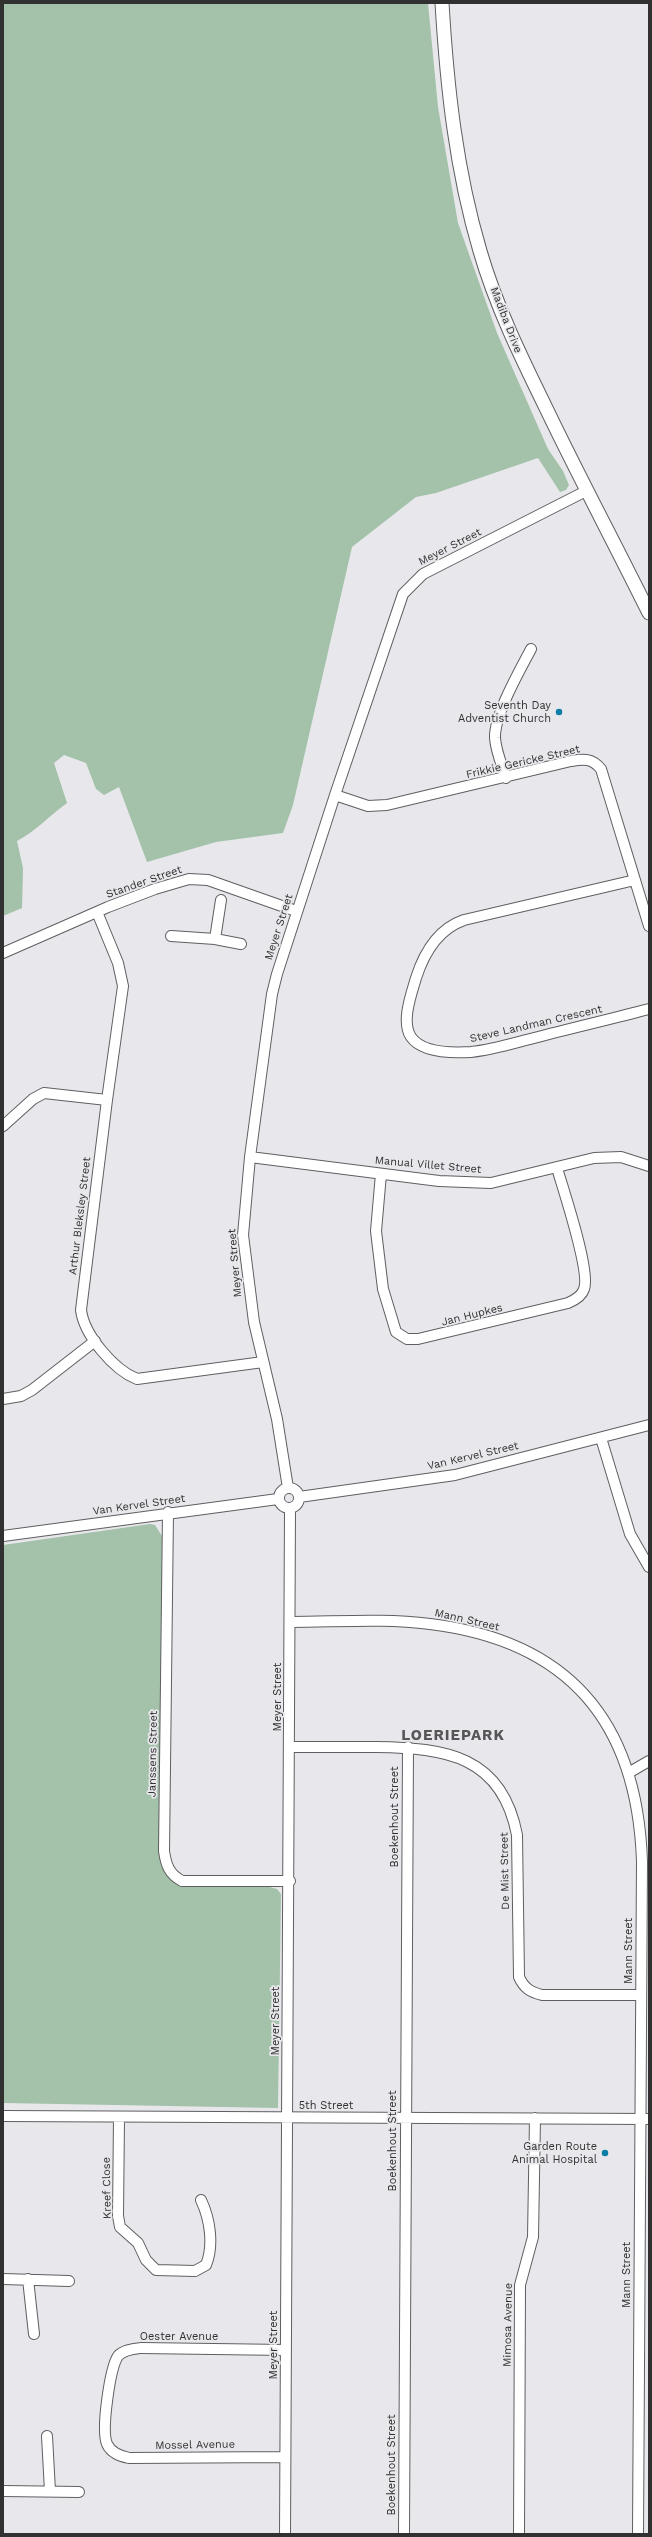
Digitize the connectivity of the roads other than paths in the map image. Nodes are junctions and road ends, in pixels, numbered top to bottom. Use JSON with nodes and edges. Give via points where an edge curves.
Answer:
{"nodes":[{"id":1,"x":442,"y":3,"type":"edge"},
{"id":2,"x":586,"y":491,"type":"junction"},
{"id":3,"x":649,"y":613,"type":"edge"},
{"id":4,"x":531,"y":649,"type":"dead end"},
{"id":5,"x":506,"y":778,"type":"junction"},
{"id":6,"x":335,"y":794,"type":"junction"},
{"id":7,"x":635,"y":880,"type":"junction"},
{"id":8,"x":221,"y":900,"type":"dead end"},
{"id":9,"x":296,"y":911,"type":"junction"},
{"id":10,"x":97,"y":912,"type":"junction"},
{"id":11,"x":649,"y":926,"type":"edge"},
{"id":12,"x":171,"y":936,"type":"dead end"},
{"id":13,"x":215,"y":938,"type":"junction"},
{"id":14,"x":241,"y":944,"type":"dead end"},
{"id":15,"x":3,"y":953,"type":"edge"},
{"id":16,"x":649,"y":1009,"type":"edge"},
{"id":17,"x":106,"y":1100,"type":"junction"},
{"id":18,"x":3,"y":1126,"type":"edge"},
{"id":19,"x":250,"y":1157,"type":"junction"},
{"id":20,"x":649,"y":1166,"type":"edge"},
{"id":21,"x":557,"y":1168,"type":"junction"},
{"id":22,"x":381,"y":1174,"type":"junction"},
{"id":23,"x":95,"y":1341,"type":"junction"},
{"id":24,"x":263,"y":1362,"type":"junction"},
{"id":25,"x":3,"y":1399,"type":"edge"},
{"id":26,"x":649,"y":1425,"type":"edge"},
{"id":27,"x":601,"y":1438,"type":"junction"},
{"id":28,"x":288,"y":1488,"type":"junction"},
{"id":29,"x":299,"y":1497,"type":"junction"},
{"id":30,"x":278,"y":1499,"type":"junction"},
{"id":31,"x":290,"y":1509,"type":"junction"},
{"id":32,"x":168,"y":1512,"type":"junction"},
{"id":33,"x":3,"y":1536,"type":"edge"},
{"id":34,"x":649,"y":1567,"type":"edge"},
{"id":35,"x":291,"y":1622,"type":"junction"},
{"id":36,"x":290,"y":1747,"type":"junction"},
{"id":37,"x":408,"y":1747,"type":"junction"},
{"id":38,"x":649,"y":1761,"type":"edge"},
{"id":39,"x":630,"y":1772,"type":"junction"},
{"id":40,"x":290,"y":1881,"type":"junction"},
{"id":41,"x":641,"y":1995,"type":"junction"},
{"id":42,"x":3,"y":2116,"type":"edge"},
{"id":43,"x":119,"y":2117,"type":"junction"},
{"id":44,"x":288,"y":2118,"type":"junction"},
{"id":45,"x":406,"y":2118,"type":"junction"},
{"id":46,"x":535,"y":2118,"type":"junction"},
{"id":47,"x":644,"y":2119,"type":"edge"},
{"id":48,"x":201,"y":2200,"type":"dead end"},
{"id":49,"x":3,"y":2279,"type":"edge"},
{"id":50,"x":28,"y":2279,"type":"junction"},
{"id":51,"x":69,"y":2281,"type":"dead end"},
{"id":52,"x":34,"y":2334,"type":"dead end"},
{"id":53,"x":286,"y":2350,"type":"junction"},
{"id":54,"x":46,"y":2436,"type":"dead end"},
{"id":55,"x":109,"y":2447,"type":"joint"},
{"id":56,"x":285,"y":2457,"type":"junction"},
{"id":57,"x":3,"y":2491,"type":"edge"},
{"id":58,"x":50,"y":2491,"type":"junction"},
{"id":59,"x":79,"y":2492,"type":"dead end"},
{"id":60,"x":286,"y":2534,"type":"edge"},
{"id":61,"x":404,"y":2534,"type":"edge"},
{"id":62,"x":518,"y":2534,"type":"edge"},
{"id":63,"x":638,"y":2534,"type":"edge"}],
"edges":[{"from":1,"to":2,"type":"street","name":"Madiba Drive","via":[[451,116],[465,195],[481,253],[514,342]]},
{"from":2,"to":3,"type":"street","name":"Madiba Drive"},
{"from":2,"to":6,"type":"street","name":"Meyer Street","via":[[423,574],[409,586],[401,599]]},
{"from":4,"to":5,"type":"street","via":[[512,685],[497,726],[496,747]]},
{"from":5,"to":6,"type":"street","name":"Frikkie Gericke Street","via":[[387,805],[368,806]]},
{"from":5,"to":7,"type":"street","name":"Frikkie Gericke Street","via":[[584,759],[596,764],[603,776]]},
{"from":6,"to":9,"type":"street","name":"Meyer Street"},
{"from":7,"to":11,"type":"street","name":"Frikkie Gericke Street"},
{"from":7,"to":16,"type":"street","name":"Steve Landman Crescent","via":[[464,920],[448,927],[435,940],[422,960],[407,1018],[409,1032],[415,1042],[444,1052],[459,1052],[500,1046]]},
{"from":8,"to":13,"type":"street"},
{"from":9,"to":10,"type":"street","name":"Stander Street","via":[[199,878],[155,889]]},
{"from":9,"to":19,"type":"street","name":"Meyer Street","via":[[272,994]]},
{"from":10,"to":15,"type":"street","name":"Stander Street"},
{"from":10,"to":17,"type":"street","name":"Arthur Bleksley Street","via":[[118,963],[123,986]]},
{"from":12,"to":13,"type":"street"},
{"from":13,"to":14,"type":"street"},
{"from":17,"to":18,"type":"street","via":[[44,1093],[33,1099]]},
{"from":17,"to":23,"type":"street","name":"Arthur Bleksley Street","via":[[81,1310],[85,1328]]},
{"from":19,"to":22,"type":"street","name":"Manual Villet Street"},
{"from":19,"to":24,"type":"street","name":"Meyer Street","via":[[243,1235],[254,1322]]},
{"from":20,"to":21,"type":"street","name":"Manual Villet Street","via":[[611,1156]]},
{"from":21,"to":22,"type":"street","name":"Manual Villet Street","via":[[491,1182],[439,1181]]},
{"from":21,"to":22,"type":"street","name":"Jan Hupkes","via":[[584,1270],[584,1289],[579,1297],[568,1303],[418,1340],[407,1339],[396,1332],[383,1289],[376,1231]]},
{"from":23,"to":24,"type":"street","name":"Arthur Bleksley Street","via":[[119,1369],[137,1379]]},
{"from":23,"to":25,"type":"street","via":[[32,1390],[21,1396]]},
{"from":24,"to":28,"type":"street","name":"Meyer Street","via":[[280,1433]]},
{"from":26,"to":27,"type":"street","name":"Van Kervel Street"},
{"from":27,"to":29,"type":"street","name":"Van Kervel Street","via":[[455,1475]]},
{"from":27,"to":34,"type":"street","via":[[630,1534]]},
{"from":28,"to":29,"type":"street","via":[[296,1491]]},
{"from":28,"to":30,"type":"street","via":[[280,1492]]},
{"from":29,"to":31,"type":"street","via":[[298,1504]]},
{"from":30,"to":31,"type":"street","via":[[283,1507]]},
{"from":30,"to":32,"type":"street","name":"Van Kervel Street"},
{"from":31,"to":35,"type":"street","name":"Meyer Street"},
{"from":32,"to":33,"type":"street","name":"Van Kervel Street"},
{"from":32,"to":40,"type":"street","name":"Janssens Street","via":[[164,1851],[166,1863],[171,1873],[182,1881]]},
{"from":35,"to":36,"type":"street","name":"Meyer Street"},
{"from":35,"to":39,"type":"street","name":"Mann Street","via":[[431,1624],[489,1636],[520,1647],[562,1674],[590,1700],[614,1737]]},
{"from":36,"to":37,"type":"street","name":"De Mist Street"},
{"from":36,"to":40,"type":"street","name":"Meyer Street"},
{"from":37,"to":41,"type":"street","name":"De Mist Street","via":[[437,1750],[476,1765],[499,1787],[507,1799],[518,1835],[519,1977],[522,1985],[542,1995]]},
{"from":37,"to":45,"type":"street","name":"Boekenhout Street"},
{"from":38,"to":39,"type":"street"},
{"from":39,"to":41,"type":"street","name":"Mann Street","via":[[641,1843]]},
{"from":40,"to":44,"type":"street","name":"Meyer Street"},
{"from":41,"to":47,"type":"street","name":"Mann Street"},
{"from":42,"to":43,"type":"street","name":"5th Street"},
{"from":43,"to":44,"type":"street","name":"5th Street"},
{"from":43,"to":48,"type":"street","name":"Kreef Close","via":[[120,2227],[138,2243],[146,2260],[156,2270],[195,2271],[206,2265],[210,2228]]},
{"from":44,"to":45,"type":"street","name":"5th Street"},
{"from":44,"to":53,"type":"street","name":"Meyer Street"},
{"from":45,"to":46,"type":"street","name":"5th Street"},
{"from":45,"to":61,"type":"street","name":"Boekenhout Street"},
{"from":46,"to":47,"type":"street","name":"5th Street"},
{"from":46,"to":62,"type":"street","name":"Mimosa Avenue","via":[[534,2229],[520,2285]]},
{"from":47,"to":63,"type":"street","name":"Mann Street"},
{"from":49,"to":50,"type":"street"},
{"from":50,"to":51,"type":"street"},
{"from":50,"to":52,"type":"street"},
{"from":53,"to":55,"type":"street","name":"Oester Avenue","via":[[140,2348],[125,2351],[119,2355],[112,2371],[104,2433]]},
{"from":53,"to":56,"type":"street","name":"Meyer Street"},
{"from":54,"to":58,"type":"street"},
{"from":55,"to":56,"type":"street","name":"Mossel Avenue","via":[[119,2456],[129,2458]]},
{"from":56,"to":60,"type":"street","name":"Meyer Street"},
{"from":57,"to":58,"type":"street"},
{"from":58,"to":59,"type":"street"}]}
